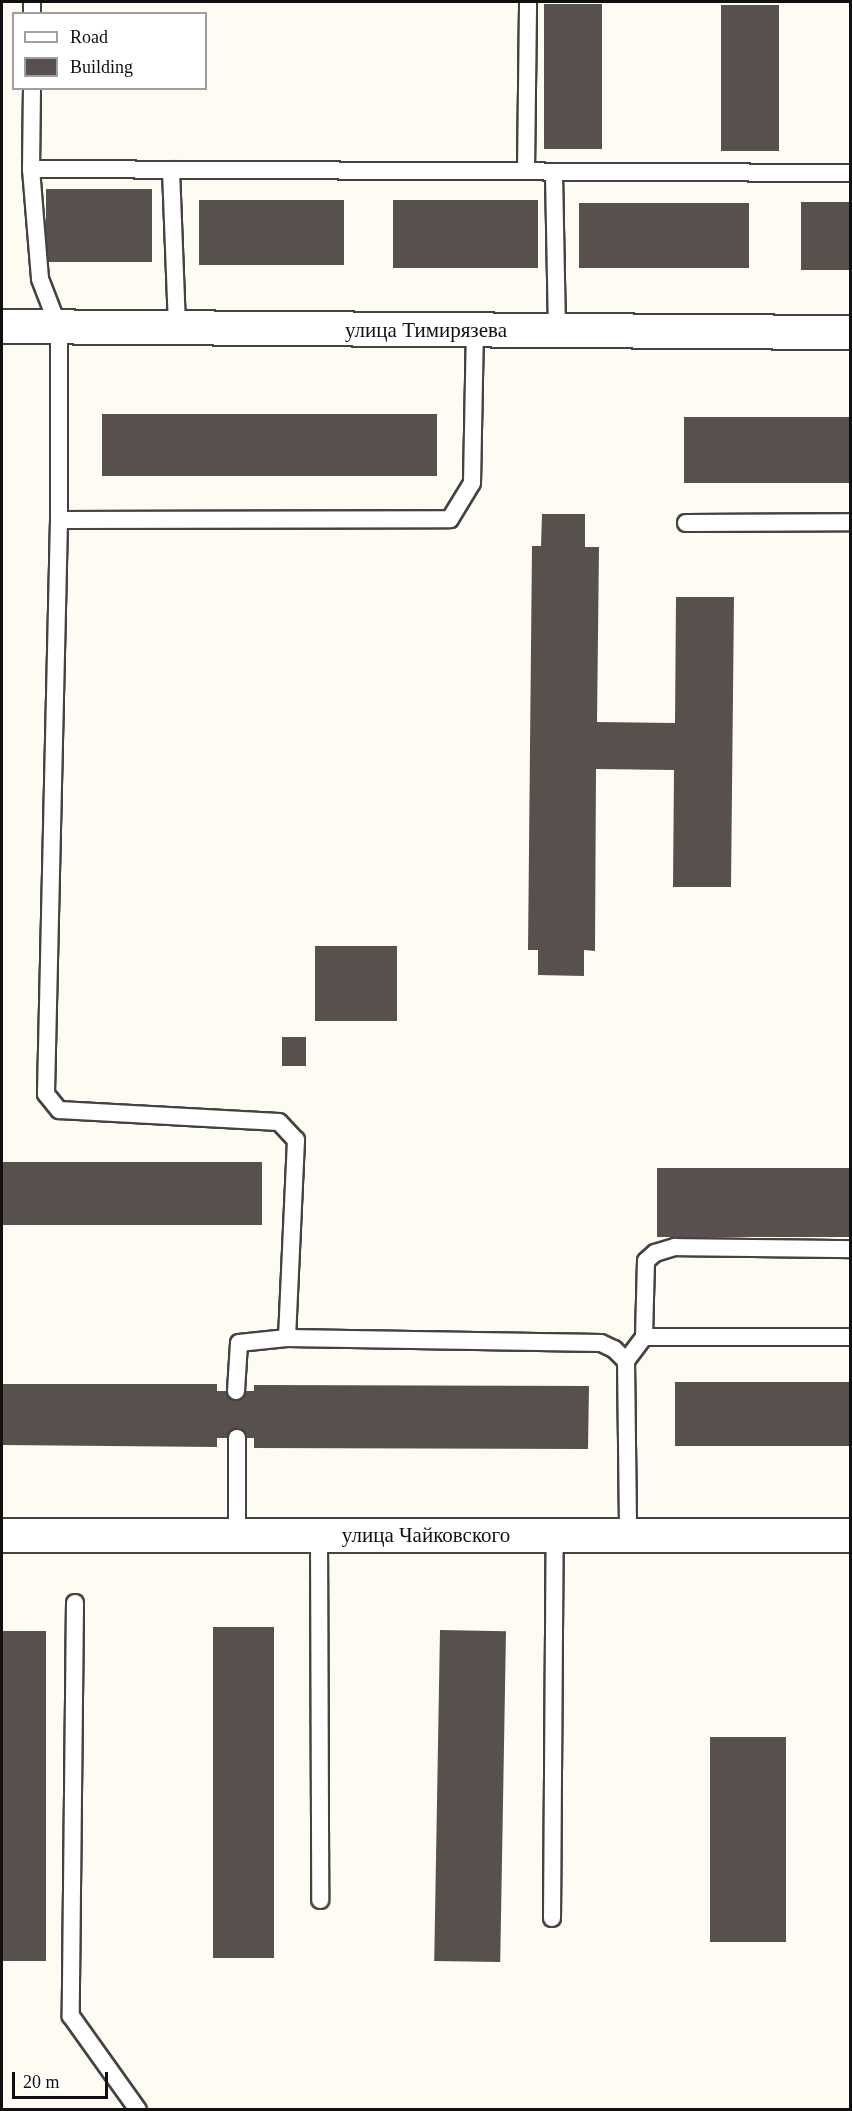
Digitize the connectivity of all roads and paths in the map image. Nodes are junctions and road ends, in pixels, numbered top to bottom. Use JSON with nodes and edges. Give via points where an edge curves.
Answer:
{"nodes":[{"id":1,"x":528,"y":2,"type":"edge"},
{"id":2,"x":32,"y":90,"type":"edge"},
{"id":3,"x":31,"y":169,"type":"junction"},
{"id":4,"x":171,"y":170,"type":"junction"},
{"id":5,"x":526,"y":171,"type":"junction"},
{"id":6,"x":850,"y":173,"type":"edge"},
{"id":7,"x":554,"y":174,"type":"junction"},
{"id":8,"x":2,"y":326,"type":"edge"},
{"id":9,"x":59,"y":328,"type":"junction"},
{"id":10,"x":177,"y":328,"type":"junction"},
{"id":11,"x":557,"y":330,"type":"junction"},
{"id":12,"x":475,"y":332,"type":"junction"},
{"id":13,"x":850,"y":332,"type":"edge"},
{"id":14,"x":59,"y":520,"type":"junction"},
{"id":15,"x":850,"y":522,"type":"edge"},
{"id":16,"x":686,"y":523,"type":"dead end"},
{"id":17,"x":850,"y":1249,"type":"edge"},
{"id":18,"x":644,"y":1337,"type":"junction"},
{"id":19,"x":850,"y":1337,"type":"edge"},
{"id":20,"x":287,"y":1338,"type":"junction"},
{"id":21,"x":626,"y":1361,"type":"junction"},
{"id":22,"x":236,"y":1390,"type":"dead end"},
{"id":23,"x":237,"y":1438,"type":"dead end"},
{"id":24,"x":2,"y":1535,"type":"edge"},
{"id":25,"x":237,"y":1535,"type":"junction"},
{"id":26,"x":319,"y":1535,"type":"junction"},
{"id":27,"x":628,"y":1535,"type":"junction"},
{"id":28,"x":850,"y":1535,"type":"edge"},
{"id":29,"x":555,"y":1536,"type":"junction"},
{"id":30,"x":75,"y":1603,"type":"dead end"},
{"id":31,"x":320,"y":1900,"type":"dead end"},
{"id":32,"x":552,"y":1918,"type":"dead end"},
{"id":33,"x":138,"y":2109,"type":"edge"}],
"edges":[{"from":1,"to":5,"type":"lane"},
{"from":2,"to":3,"type":"lane"},
{"from":3,"to":4,"type":"lane"},
{"from":3,"to":9,"type":"lane","via":[[40,279]]},
{"from":4,"to":5,"type":"lane"},
{"from":4,"to":10,"type":"lane"},
{"from":5,"to":7,"type":"lane"},
{"from":6,"to":7,"type":"lane"},
{"from":7,"to":11,"type":"lane"},
{"from":8,"to":9,"type":"street","name":"улица Тимирязева"},
{"from":9,"to":10,"type":"street","name":"улица Тимирязева"},
{"from":9,"to":14,"type":"lane"},
{"from":10,"to":12,"type":"street","name":"улица Тимирязева"},
{"from":11,"to":12,"type":"street","name":"улица Тимирязева"},
{"from":11,"to":13,"type":"street","name":"улица Тимирязева"},
{"from":12,"to":14,"type":"lane","via":[[472,483],[450,519]]},
{"from":14,"to":20,"type":"lane","via":[[46,1094],[59,1110],[279,1122],[296,1140]]},
{"from":15,"to":16,"type":"lane"},
{"from":17,"to":18,"type":"lane","via":[[675,1247],[654,1253],[646,1261]]},
{"from":18,"to":19,"type":"lane"},
{"from":18,"to":21,"type":"lane"},
{"from":20,"to":21,"type":"lane","via":[[601,1343]]},
{"from":20,"to":22,"type":"lane","via":[[239,1343]]},
{"from":21,"to":27,"type":"lane"},
{"from":23,"to":25,"type":"lane"},
{"from":24,"to":25,"type":"street","name":"улица Чайковского"},
{"from":25,"to":26,"type":"street","name":"улица Чайковского"},
{"from":26,"to":29,"type":"street","name":"улица Чайковского"},
{"from":26,"to":31,"type":"lane"},
{"from":27,"to":28,"type":"street","name":"улица Чайковского"},
{"from":27,"to":29,"type":"street","name":"улица Чайковского"},
{"from":29,"to":32,"type":"lane"},
{"from":30,"to":33,"type":"lane","via":[[71,2016]]}]}
